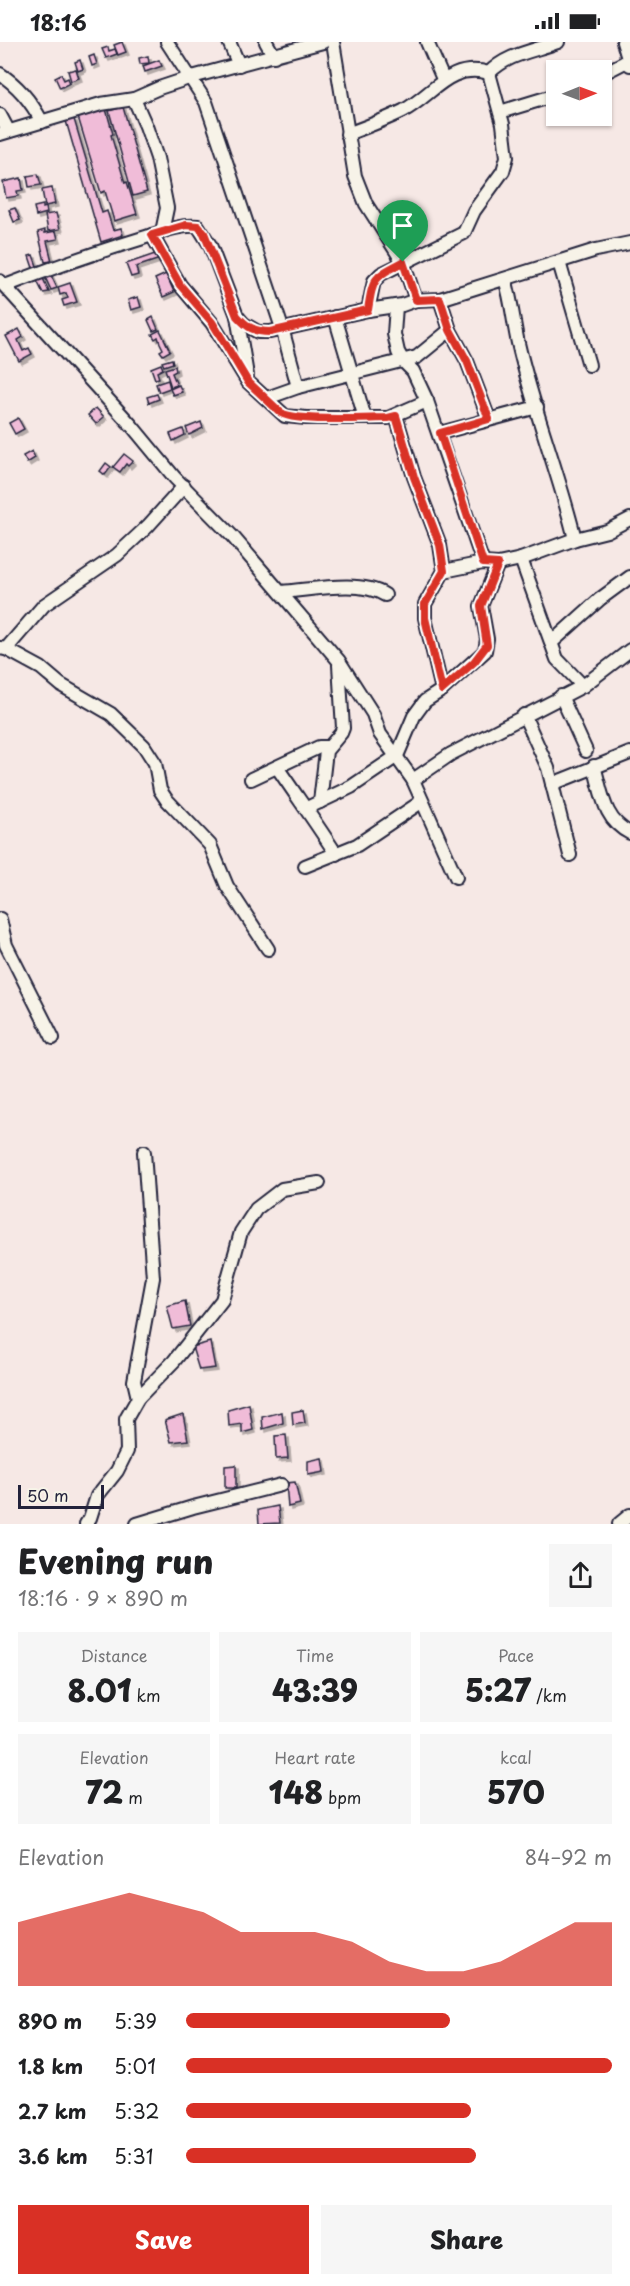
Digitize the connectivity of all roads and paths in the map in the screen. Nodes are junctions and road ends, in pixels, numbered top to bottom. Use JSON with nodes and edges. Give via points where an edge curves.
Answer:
{"nodes":[{"id":1,"x":167,"y":42,"type":"edge"},
{"id":2,"x":229,"y":42,"type":"edge"},
{"id":3,"x":266,"y":42,"type":"edge"},
{"id":4,"x":322,"y":42,"type":"edge"},
{"id":5,"x":333,"y":42,"type":"edge"},
{"id":6,"x":427,"y":42,"type":"edge"},
{"id":7,"x":558,"y":42,"type":"edge"},
{"id":8,"x":628,"y":55,"type":"edge"},
{"id":9,"x":274,"y":56,"type":"junction"},
{"id":10,"x":239,"y":65,"type":"junction"},
{"id":11,"x":612,"y":67,"type":"edge"},
{"id":12,"x":489,"y":73,"type":"junction"},
{"id":13,"x":0,"y":74,"type":"edge"},
{"id":14,"x":192,"y":77,"type":"junction"},
{"id":15,"x":443,"y":79,"type":"junction"},
{"id":16,"x":546,"y":98,"type":"edge"},
{"id":17,"x":134,"y":99,"type":"junction"},
{"id":18,"x":500,"y":112,"type":"junction"},
{"id":19,"x":0,"y":115,"type":"edge"},
{"id":20,"x":42,"y":122,"type":"junction"},
{"id":21,"x":4,"y":132,"type":"edge"},
{"id":22,"x":347,"y":134,"type":"junction"},
{"id":23,"x":167,"y":208,"type":"junction"},
{"id":24,"x":186,"y":225,"type":"junction"},
{"id":25,"x":157,"y":234,"type":"junction"},
{"id":26,"x":630,"y":243,"type":"edge"},
{"id":27,"x":403,"y":262,"type":"junction"},
{"id":28,"x":559,"y":262,"type":"junction"},
{"id":29,"x":505,"y":279,"type":"junction"},
{"id":30,"x":2,"y":283,"type":"edge"},
{"id":31,"x":440,"y":299,"type":"junction"},
{"id":32,"x":416,"y":300,"type":"junction"},
{"id":33,"x":396,"y":306,"type":"junction"},
{"id":34,"x":368,"y":310,"type":"junction"},
{"id":35,"x":237,"y":316,"type":"junction"},
{"id":36,"x":335,"y":317,"type":"junction"},
{"id":37,"x":282,"y":328,"type":"junction"},
{"id":38,"x":450,"y":330,"type":"junction"},
{"id":39,"x":403,"y":361,"type":"junction"},
{"id":40,"x":589,"y":365,"type":"dead end"},
{"id":41,"x":351,"y":373,"type":"junction"},
{"id":42,"x":248,"y":382,"type":"junction"},
{"id":43,"x":298,"y":387,"type":"junction"},
{"id":44,"x":267,"y":398,"type":"junction"},
{"id":45,"x":428,"y":401,"type":"junction"},
{"id":46,"x":537,"y":406,"type":"junction"},
{"id":47,"x":396,"y":416,"type":"junction"},
{"id":48,"x":365,"y":418,"type":"junction"},
{"id":49,"x":489,"y":419,"type":"junction"},
{"id":50,"x":440,"y":433,"type":"junction"},
{"id":51,"x":184,"y":486,"type":"junction"},
{"id":52,"x":630,"y":519,"type":"edge"},
{"id":53,"x":575,"y":539,"type":"junction"},
{"id":54,"x":521,"y":559,"type":"junction"},
{"id":55,"x":483,"y":563,"type":"junction"},
{"id":56,"x":498,"y":564,"type":"junction"},
{"id":57,"x":444,"y":571,"type":"junction"},
{"id":58,"x":630,"y":577,"type":"edge"},
{"id":59,"x":282,"y":592,"type":"junction"},
{"id":60,"x":385,"y":595,"type":"dead end"},
{"id":61,"x":551,"y":644,"type":"junction"},
{"id":62,"x":3,"y":649,"type":"edge"},
{"id":63,"x":630,"y":650,"type":"edge"},
{"id":64,"x":339,"y":661,"type":"junction"},
{"id":65,"x":583,"y":686,"type":"junction"},
{"id":66,"x":442,"y":690,"type":"junction"},
{"id":67,"x":561,"y":696,"type":"junction"},
{"id":68,"x":524,"y":715,"type":"junction"},
{"id":69,"x":328,"y":747,"type":"junction"},
{"id":70,"x":586,"y":751,"type":"dead end"},
{"id":71,"x":630,"y":753,"type":"edge"},
{"id":72,"x":397,"y":756,"type":"junction"},
{"id":73,"x":594,"y":766,"type":"junction"},
{"id":74,"x":277,"y":767,"type":"junction"},
{"id":75,"x":251,"y":778,"type":"dead end"},
{"id":76,"x":413,"y":780,"type":"junction"},
{"id":77,"x":552,"y":784,"type":"junction"},
{"id":78,"x":320,"y":802,"type":"junction"},
{"id":79,"x":422,"y":802,"type":"junction"},
{"id":80,"x":307,"y":808,"type":"junction"},
{"id":81,"x":630,"y":833,"type":"edge"},
{"id":82,"x":336,"y":854,"type":"junction"},
{"id":83,"x":570,"y":855,"type":"dead end"},
{"id":84,"x":305,"y":866,"type":"dead end"},
{"id":85,"x":456,"y":877,"type":"dead end"},
{"id":86,"x":0,"y":920,"type":"edge"},
{"id":87,"x":268,"y":949,"type":"dead end"},
{"id":88,"x":53,"y":1038,"type":"dead end"},
{"id":89,"x":144,"y":1152,"type":"dead end"},
{"id":90,"x":318,"y":1183,"type":"dead end"},
{"id":91,"x":138,"y":1398,"type":"junction"},
{"id":92,"x":281,"y":1485,"type":"dead end"},
{"id":93,"x":173,"y":1514,"type":"junction"},
{"id":94,"x":86,"y":1524,"type":"edge"},
{"id":95,"x":137,"y":1524,"type":"edge"},
{"id":96,"x":164,"y":1524,"type":"edge"}],
"edges":[{"from":1,"to":14,"type":"street"},
{"from":2,"to":10,"type":"street"},
{"from":3,"to":9,"type":"street"},
{"from":4,"to":9,"type":"street"},
{"from":5,"to":22,"type":"street"},
{"from":6,"to":15,"type":"street"},
{"from":7,"to":12,"type":"street","via":[[507,58]]},
{"from":8,"to":11,"type":"street"},
{"from":9,"to":10,"type":"street"},
{"from":10,"to":14,"type":"street"},
{"from":12,"to":15,"type":"street","via":[[469,71]]},
{"from":12,"to":18,"type":"street"},
{"from":13,"to":20,"type":"street","via":[[27,98]]},
{"from":14,"to":17,"type":"street"},
{"from":14,"to":37,"type":"street","via":[[206,102]]},
{"from":15,"to":22,"type":"street","via":[[406,110]]},
{"from":16,"to":18,"type":"street"},
{"from":17,"to":20,"type":"street"},
{"from":17,"to":23,"type":"street","via":[[157,158]]},
{"from":18,"to":27,"type":"street","via":[[507,158],[464,233]]},
{"from":19,"to":21,"type":"street"},
{"from":20,"to":21,"type":"street"},
{"from":22,"to":27,"type":"street","via":[[361,193]]},
{"from":23,"to":24,"type":"street"},
{"from":23,"to":25,"type":"street"},
{"from":24,"to":25,"type":"street"},
{"from":24,"to":35,"type":"street","via":[[198,226],[204,233]]},
{"from":25,"to":30,"type":"street"},
{"from":25,"to":42,"type":"street","via":[[180,285],[212,322]]},
{"from":26,"to":28,"type":"street"},
{"from":27,"to":32,"type":"street"},
{"from":27,"to":34,"type":"street","via":[[374,281]]},
{"from":28,"to":29,"type":"street"},
{"from":28,"to":40,"type":"street"},
{"from":29,"to":31,"type":"street"},
{"from":29,"to":46,"type":"street"},
{"from":30,"to":51,"type":"street"},
{"from":31,"to":32,"type":"street"},
{"from":31,"to":38,"type":"street"},
{"from":32,"to":33,"type":"street"},
{"from":33,"to":34,"type":"street"},
{"from":33,"to":39,"type":"street","via":[[394,334]]},
{"from":34,"to":36,"type":"street"},
{"from":35,"to":37,"type":"street","via":[[258,332]]},
{"from":35,"to":42,"type":"street"},
{"from":36,"to":37,"type":"street"},
{"from":36,"to":41,"type":"street"},
{"from":37,"to":43,"type":"street"},
{"from":38,"to":39,"type":"street","via":[[417,357]]},
{"from":38,"to":49,"type":"street","via":[[467,361]]},
{"from":39,"to":41,"type":"street"},
{"from":39,"to":45,"type":"street","via":[[413,371]]},
{"from":41,"to":43,"type":"street"},
{"from":41,"to":48,"type":"street"},
{"from":42,"to":44,"type":"street"},
{"from":43,"to":44,"type":"street"},
{"from":44,"to":48,"type":"street","via":[[288,417]]},
{"from":45,"to":47,"type":"street"},
{"from":45,"to":50,"type":"street"},
{"from":46,"to":49,"type":"street"},
{"from":46,"to":53,"type":"street"},
{"from":47,"to":48,"type":"street"},
{"from":47,"to":57,"type":"street","via":[[440,545]]},
{"from":49,"to":50,"type":"street"},
{"from":50,"to":55,"type":"street"},
{"from":51,"to":59,"type":"street"},
{"from":51,"to":62,"type":"street","via":[[117,555],[44,605]]},
{"from":52,"to":53,"type":"street","via":[[607,531]]},
{"from":53,"to":54,"type":"street"},
{"from":54,"to":56,"type":"street"},
{"from":54,"to":61,"type":"street"},
{"from":55,"to":56,"type":"street"},
{"from":55,"to":57,"type":"street"},
{"from":56,"to":66,"type":"street","via":[[481,606],[487,645]]},
{"from":57,"to":66,"type":"street","via":[[425,604]]},
{"from":58,"to":61,"type":"street"},
{"from":59,"to":60,"type":"street","via":[[360,587]]},
{"from":59,"to":64,"type":"street"},
{"from":61,"to":65,"type":"street","via":[[557,659]]},
{"from":62,"to":87,"type":"street","via":[[41,668],[111,714],[144,746],[155,763],[160,790],[210,846],[227,886]]},
{"from":63,"to":65,"type":"street"},
{"from":64,"to":69,"type":"street","via":[[343,728]]},
{"from":64,"to":72,"type":"street","via":[[380,734]]},
{"from":65,"to":67,"type":"street"},
{"from":66,"to":72,"type":"street","via":[[425,701],[414,716]]},
{"from":67,"to":68,"type":"street"},
{"from":67,"to":70,"type":"street"},
{"from":68,"to":76,"type":"street"},
{"from":68,"to":77,"type":"street"},
{"from":69,"to":74,"type":"street","via":[[319,747]]},
{"from":69,"to":78,"type":"street"},
{"from":71,"to":73,"type":"street"},
{"from":72,"to":76,"type":"street"},
{"from":72,"to":78,"type":"street","via":[[351,787]]},
{"from":73,"to":77,"type":"street"},
{"from":73,"to":81,"type":"street","via":[[606,812]]},
{"from":74,"to":75,"type":"street"},
{"from":74,"to":80,"type":"street"},
{"from":76,"to":79,"type":"street"},
{"from":77,"to":83,"type":"street"},
{"from":78,"to":80,"type":"street"},
{"from":79,"to":82,"type":"street","via":[[357,845]]},
{"from":79,"to":85,"type":"street"},
{"from":80,"to":82,"type":"street"},
{"from":82,"to":84,"type":"street"},
{"from":86,"to":88,"type":"street","via":[[6,945]]},
{"from":89,"to":91,"type":"street","via":[[153,1278],[134,1381]]},
{"from":90,"to":91,"type":"street","via":[[282,1189],[256,1209],[241,1232],[222,1299],[174,1361]]},
{"from":91,"to":94,"type":"street","via":[[126,1419],[126,1451],[117,1471],[97,1496]]},
{"from":92,"to":93,"type":"street"},
{"from":93,"to":95,"type":"street"},
{"from":93,"to":96,"type":"street"}]}
